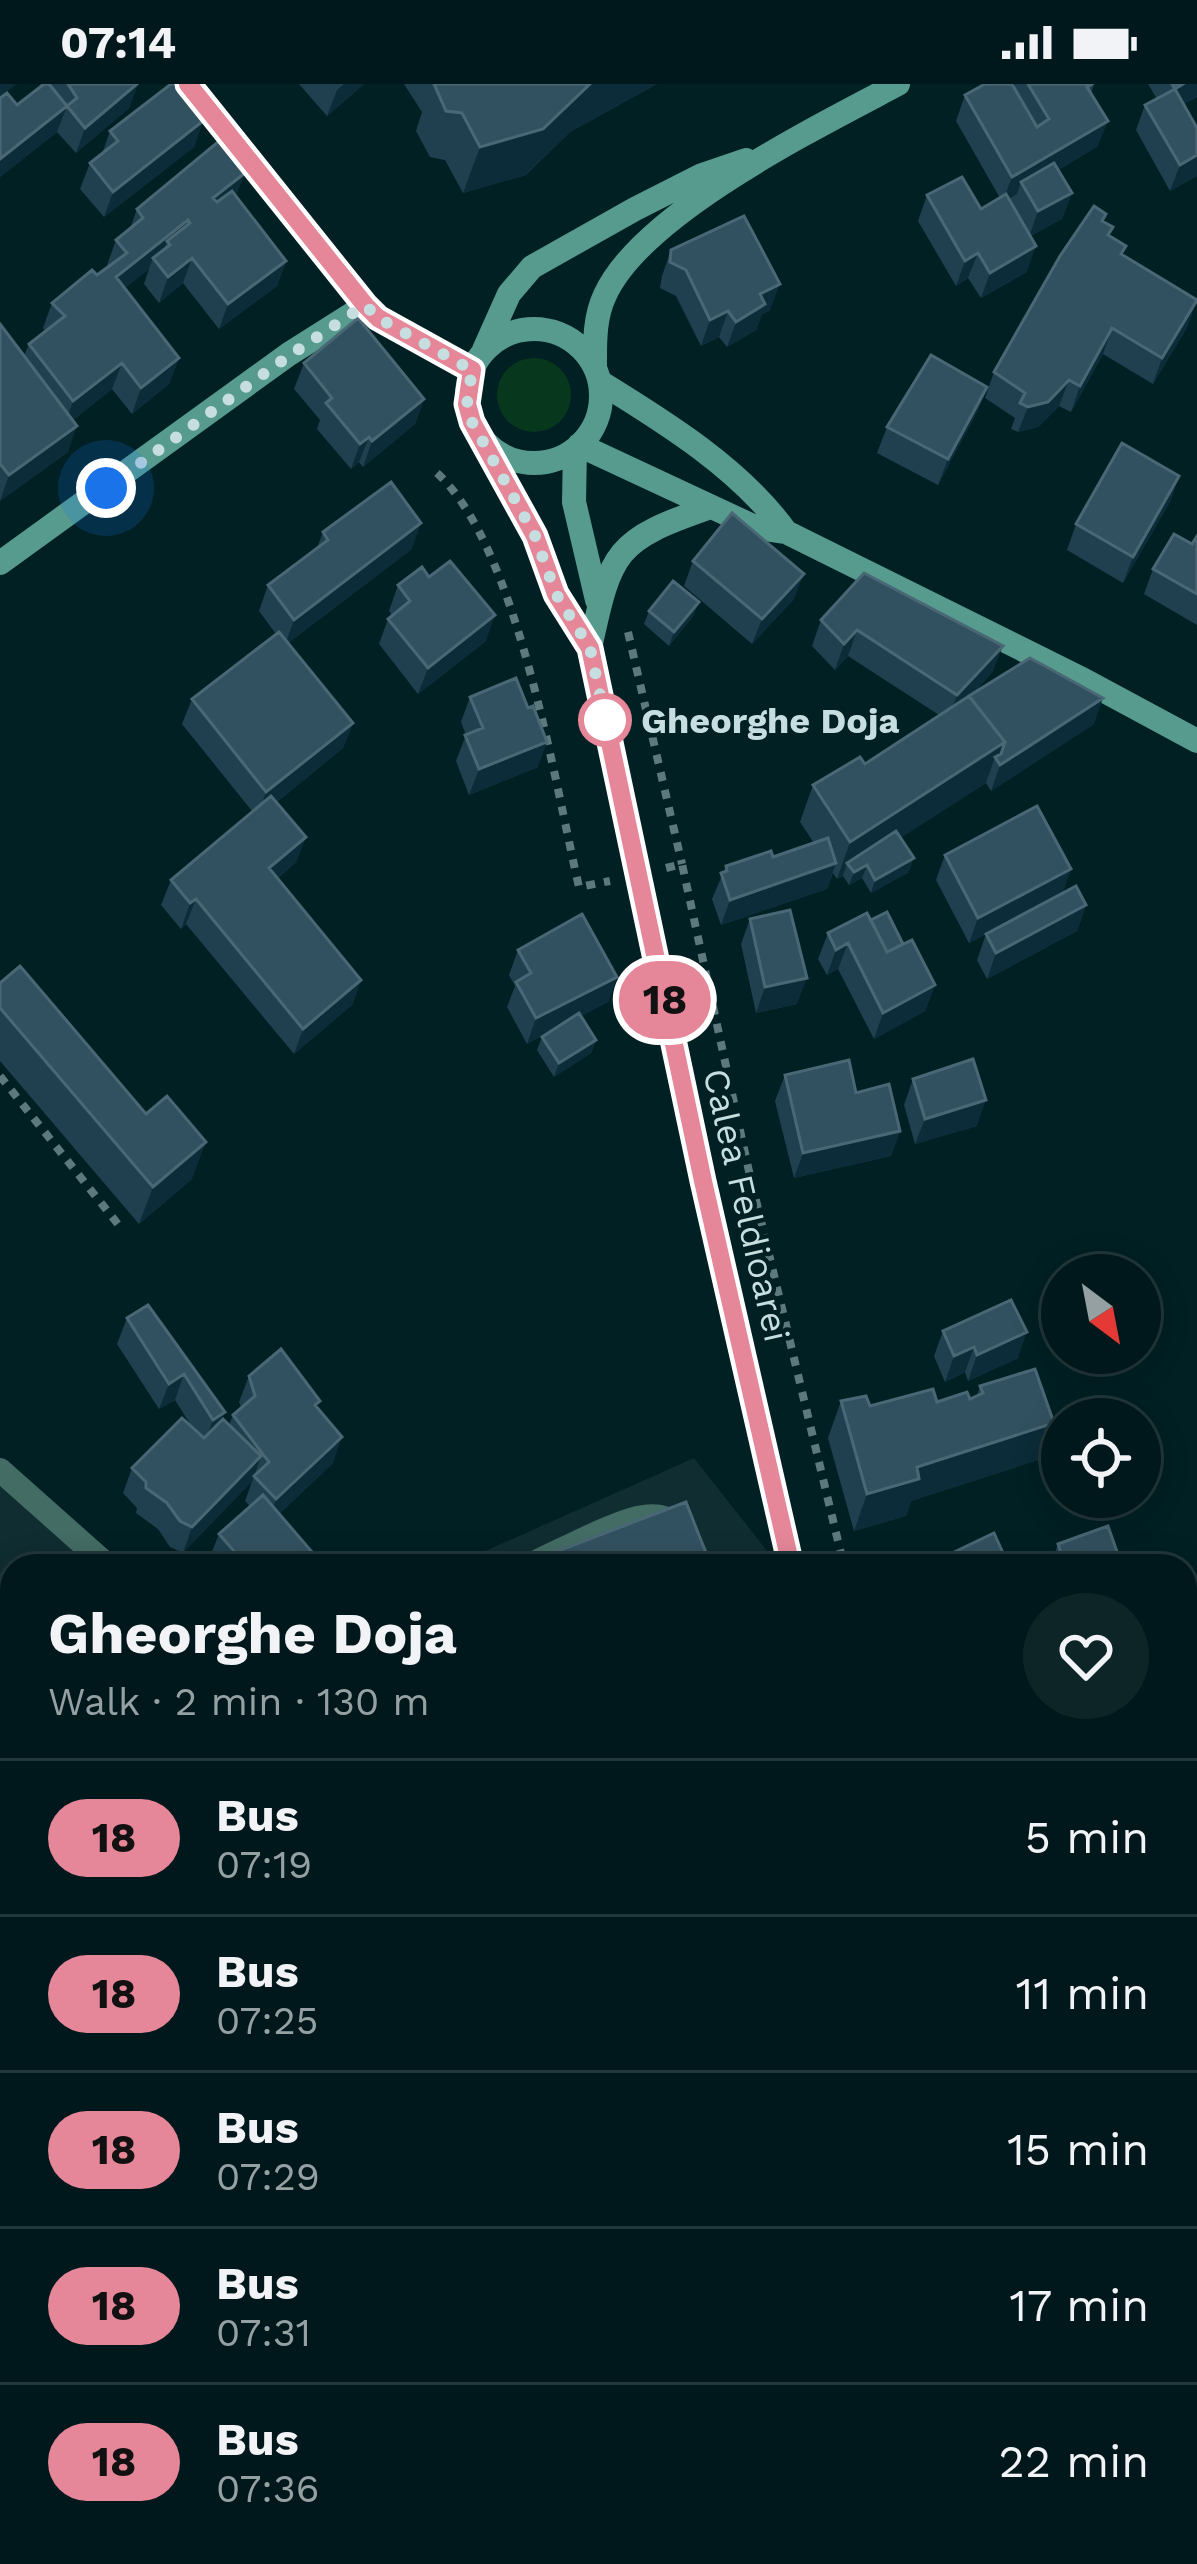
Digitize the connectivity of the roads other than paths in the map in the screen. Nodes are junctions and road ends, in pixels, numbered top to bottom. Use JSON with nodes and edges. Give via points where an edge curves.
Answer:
{"nodes":[{"id":1,"x":188,"y":84,"type":"edge"},
{"id":2,"x":898,"y":84,"type":"edge"},
{"id":3,"x":777,"y":149,"type":"junction"},
{"id":4,"x":365,"y":305,"type":"junction"},
{"id":5,"x":478,"y":361,"type":"junction"},
{"id":6,"x":597,"y":375,"type":"junction"},
{"id":7,"x":481,"y":436,"type":"junction"},
{"id":8,"x":577,"y":447,"type":"junction"},
{"id":9,"x":711,"y":507,"type":"junction"},
{"id":10,"x":787,"y":532,"type":"junction"},
{"id":11,"x":0,"y":563,"type":"edge"},
{"id":12,"x":599,"y":607,"type":"junction"},
{"id":13,"x":590,"y":648,"type":"junction"},
{"id":14,"x":1197,"y":741,"type":"edge"},
{"id":15,"x":0,"y":1470,"type":"edge"},
{"id":16,"x":94,"y":1554,"type":"edge"},
{"id":17,"x":554,"y":1554,"type":"edge"},
{"id":18,"x":696,"y":1554,"type":"edge"},
{"id":19,"x":788,"y":1554,"type":"edge"}],
"edges":[{"from":1,"to":4,"type":"main road"},
{"from":2,"to":3,"type":"main road"},
{"from":3,"to":5,"type":"main road","via":[[702,175],[532,267],[508,294]]},
{"from":3,"to":6,"type":"main road","via":[[674,218],[620,271],[598,313]]},
{"from":4,"to":5,"type":"main road"},
{"from":4,"to":11,"type":"main road"},
{"from":5,"to":6,"type":"main road","via":[[511,333],[544,330],[574,343]]},
{"from":5,"to":7,"type":"main road","via":[[467,404]]},
{"from":6,"to":8,"type":"main road","via":[[598,414]]},
{"from":6,"to":10,"type":"main road","via":[[766,503]]},
{"from":7,"to":8,"type":"main road","via":[[525,462]]},
{"from":7,"to":13,"type":"main road","name":"Calea Feldioarei"},
{"from":8,"to":9,"type":"main road"},
{"from":8,"to":12,"type":"main road","name":"Calea Feldioarei","via":[[574,502]]},
{"from":9,"to":10,"type":"main road"},
{"from":9,"to":12,"type":"main road","via":[[655,527],[623,550]]},
{"from":10,"to":14,"type":"main road"},
{"from":12,"to":13,"type":"main road","name":"Calea Feldioarei"},
{"from":13,"to":19,"type":"main road","name":"Calea Feldioarei"},
{"from":15,"to":16,"type":"street"},
{"from":17,"to":18,"type":"street","via":[[640,1515],[667,1518]]}]}
